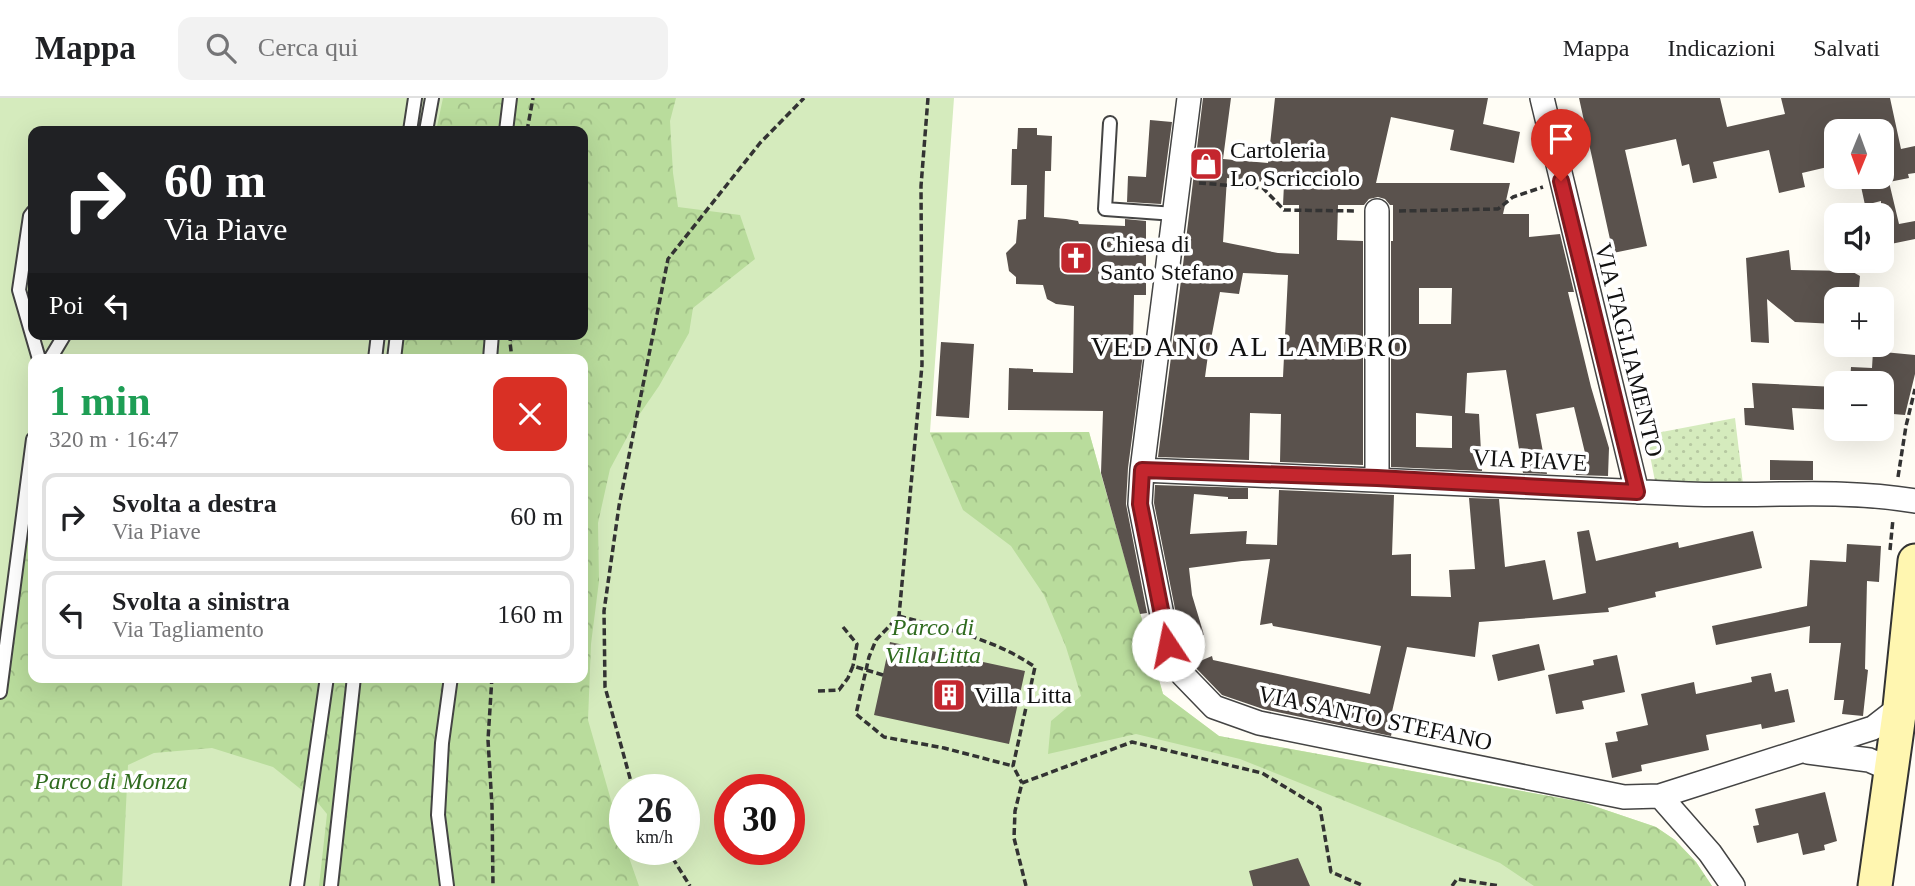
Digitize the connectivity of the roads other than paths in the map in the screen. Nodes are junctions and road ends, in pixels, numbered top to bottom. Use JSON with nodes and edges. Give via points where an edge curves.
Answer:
{"nodes":[{"id":1,"x":415,"y":98,"type":"edge"},
{"id":2,"x":432,"y":98,"type":"edge"},
{"id":3,"x":510,"y":98,"type":"edge"},
{"id":4,"x":1189,"y":98,"type":"edge"},
{"id":5,"x":1542,"y":98,"type":"edge"},
{"id":6,"x":1110,"y":123,"type":"dead end"},
{"id":7,"x":411,"y":126,"type":"edge"},
{"id":8,"x":427,"y":126,"type":"edge"},
{"id":9,"x":507,"y":126,"type":"edge"},
{"id":10,"x":1377,"y":211,"type":"road end"},
{"id":11,"x":1175,"y":214,"type":"junction"},
{"id":12,"x":28,"y":229,"type":"edge"},
{"id":13,"x":28,"y":321,"type":"edge"},
{"id":14,"x":1142,"y":470,"type":"junction"},
{"id":15,"x":1377,"y":478,"type":"junction"},
{"id":16,"x":1637,"y":492,"type":"junction"},
{"id":17,"x":1915,"y":501,"type":"edge"},
{"id":18,"x":28,"y":521,"type":"edge"},
{"id":19,"x":1915,"y":561,"type":"edge"},
{"id":20,"x":326,"y":683,"type":"edge"},
{"id":21,"x":353,"y":683,"type":"edge"},
{"id":22,"x":450,"y":683,"type":"edge"},
{"id":23,"x":0,"y":692,"type":"edge"},
{"id":24,"x":1907,"y":704,"type":"edge"},
{"id":25,"x":1802,"y":751,"type":"junction"},
{"id":26,"x":1892,"y":770,"type":"junction"},
{"id":27,"x":1660,"y":796,"type":"junction"},
{"id":28,"x":297,"y":886,"type":"edge"},
{"id":29,"x":331,"y":886,"type":"edge"},
{"id":30,"x":447,"y":886,"type":"edge"},
{"id":31,"x":1733,"y":886,"type":"edge"},
{"id":32,"x":1875,"y":886,"type":"edge"}],
"edges":[{"from":1,"to":7,"type":"lane"},
{"from":2,"to":8,"type":"lane"},
{"from":3,"to":9,"type":"lane"},
{"from":4,"to":11,"type":"street","name":"VIA SANTO STEFANO"},
{"from":5,"to":16,"type":"street","name":"VIA TAGLIAMENTO"},
{"from":6,"to":11,"type":"lane","via":[[1105,209]]},
{"from":10,"to":15,"type":"street"},
{"from":11,"to":14,"type":"street","name":"VIA SANTO STEFANO"},
{"from":12,"to":13,"type":"lane","via":[[19,290]]},
{"from":14,"to":15,"type":"street","name":"VIA PIAVE"},
{"from":14,"to":27,"type":"street","name":"VIA SANTO STEFANO","via":[[1140,504],[1168,645],[1183,675],[1214,707],[1259,723],[1624,797]]},
{"from":15,"to":16,"type":"street","name":"VIA PIAVE"},
{"from":16,"to":17,"type":"street","name":"VIA PIAVE","via":[[1828,494]]},
{"from":18,"to":23,"type":"lane"},
{"from":19,"to":24,"type":"main road"},
{"from":20,"to":28,"type":"lane"},
{"from":21,"to":29,"type":"lane"},
{"from":22,"to":30,"type":"lane","via":[[438,815]]},
{"from":24,"to":25,"type":"street","name":"VIA SANTO STEFANO","via":[[1873,728]]},
{"from":24,"to":26,"type":"main road"},
{"from":25,"to":26,"type":"street","via":[[1869,760]]},
{"from":25,"to":27,"type":"street","name":"VIA SANTO STEFANO"},
{"from":26,"to":32,"type":"main road"},
{"from":27,"to":31,"type":"street"}]}
